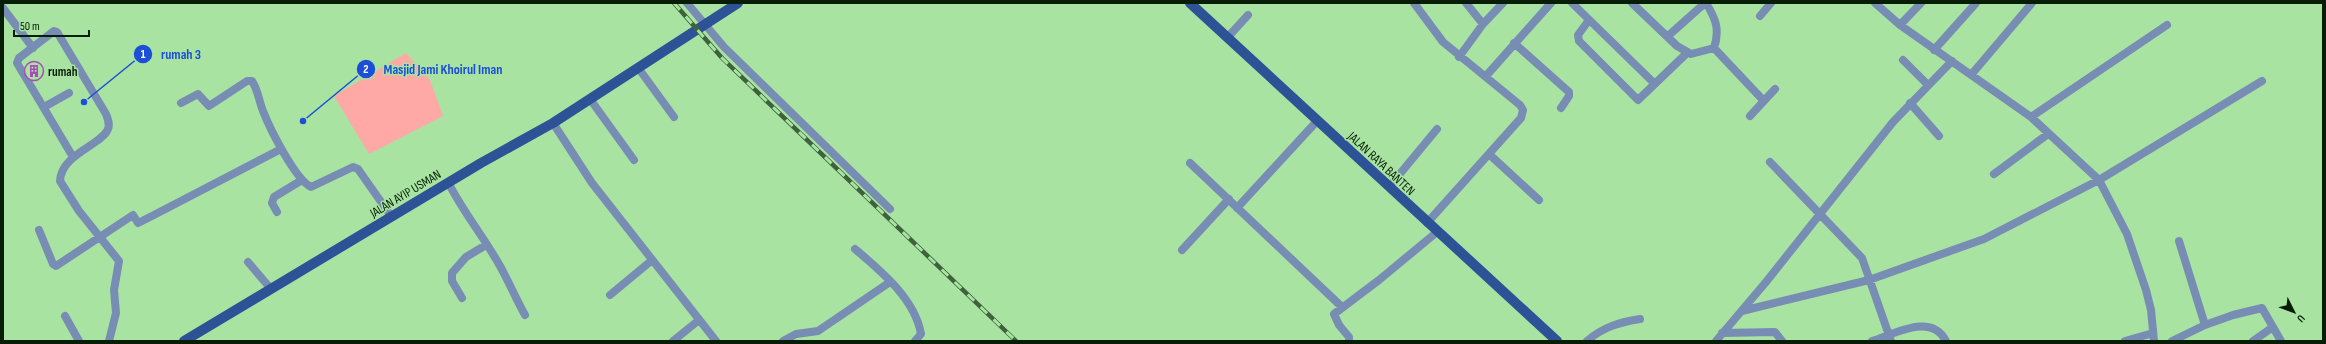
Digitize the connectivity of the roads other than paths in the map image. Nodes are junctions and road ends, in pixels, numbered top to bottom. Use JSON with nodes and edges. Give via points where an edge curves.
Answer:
{"nodes":[{"id":1,"x":738,"y":3,"type":"edge"},
{"id":2,"x":1190,"y":3,"type":"edge"},
{"id":3,"x":1414,"y":3,"type":"edge"},
{"id":4,"x":1466,"y":3,"type":"edge"},
{"id":5,"x":1503,"y":3,"type":"edge"},
{"id":6,"x":1551,"y":3,"type":"edge"},
{"id":7,"x":1572,"y":3,"type":"edge"},
{"id":8,"x":1706,"y":3,"type":"edge"},
{"id":9,"x":1771,"y":3,"type":"edge"},
{"id":10,"x":1875,"y":3,"type":"edge"},
{"id":11,"x":1921,"y":3,"type":"edge"},
{"id":12,"x":1976,"y":3,"type":"edge"},
{"id":13,"x":2032,"y":3,"type":"edge"},
{"id":14,"x":690,"y":4,"type":"edge"},
{"id":15,"x":1634,"y":4,"type":"edge"},
{"id":16,"x":3,"y":8,"type":"edge"},
{"id":17,"x":1248,"y":15,"type":"dead end"},
{"id":18,"x":1760,"y":16,"type":"dead end"},
{"id":19,"x":1589,"y":20,"type":"junction"},
{"id":20,"x":705,"y":23,"type":"junction"},
{"id":21,"x":1483,"y":24,"type":"junction"},
{"id":22,"x":2168,"y":24,"type":"dead end"},
{"id":23,"x":1900,"y":25,"type":"junction"},
{"id":24,"x":1668,"y":36,"type":"junction"},
{"id":25,"x":1227,"y":38,"type":"junction"},
{"id":26,"x":1514,"y":43,"type":"junction"},
{"id":27,"x":33,"y":48,"type":"junction"},
{"id":28,"x":1714,"y":48,"type":"junction"},
{"id":29,"x":1934,"y":50,"type":"junction"},
{"id":30,"x":1687,"y":53,"type":"junction"},
{"id":31,"x":1459,"y":57,"type":"junction"},
{"id":32,"x":1903,"y":60,"type":"dead end"},
{"id":33,"x":1952,"y":61,"type":"junction"},
{"id":34,"x":639,"y":69,"type":"junction"},
{"id":35,"x":1971,"y":75,"type":"junction"},
{"id":36,"x":1486,"y":76,"type":"junction"},
{"id":37,"x":2262,"y":80,"type":"dead end"},
{"id":38,"x":1655,"y":84,"type":"junction"},
{"id":39,"x":1928,"y":85,"type":"junction"},
{"id":40,"x":1776,"y":89,"type":"dead end"},
{"id":41,"x":69,"y":93,"type":"dead end"},
{"id":42,"x":590,"y":99,"type":"junction"},
{"id":43,"x":1763,"y":100,"type":"junction"},
{"id":44,"x":181,"y":103,"type":"dead end"},
{"id":45,"x":1910,"y":103,"type":"junction"},
{"id":46,"x":44,"y":107,"type":"junction"},
{"id":47,"x":1561,"y":108,"type":"dead end"},
{"id":48,"x":1750,"y":116,"type":"dead end"},
{"id":49,"x":674,"y":117,"type":"dead end"},
{"id":50,"x":2031,"y":118,"type":"junction"},
{"id":51,"x":1316,"y":121,"type":"junction"},
{"id":52,"x":553,"y":123,"type":"junction"},
{"id":53,"x":1437,"y":129,"type":"dead end"},
{"id":54,"x":2048,"y":134,"type":"junction"},
{"id":55,"x":1939,"y":136,"type":"dead end"},
{"id":56,"x":281,"y":149,"type":"junction"},
{"id":57,"x":1490,"y":155,"type":"junction"},
{"id":58,"x":73,"y":157,"type":"junction"},
{"id":59,"x":634,"y":160,"type":"dead end"},
{"id":60,"x":1770,"y":162,"type":"dead end"},
{"id":61,"x":1190,"y":163,"type":"dead end"},
{"id":62,"x":1994,"y":174,"type":"dead end"},
{"id":63,"x":302,"y":180,"type":"junction"},
{"id":64,"x":2098,"y":180,"type":"junction"},
{"id":65,"x":448,"y":182,"type":"junction"},
{"id":66,"x":1388,"y":187,"type":"junction"},
{"id":67,"x":1229,"y":199,"type":"junction"},
{"id":68,"x":1539,"y":200,"type":"dead end"},
{"id":69,"x":1237,"y":208,"type":"junction"},
{"id":70,"x":890,"y":210,"type":"dead end"},
{"id":71,"x":278,"y":212,"type":"dead end"},
{"id":72,"x":1821,"y":214,"type":"junction"},
{"id":73,"x":391,"y":216,"type":"junction"},
{"id":74,"x":1427,"y":223,"type":"junction"},
{"id":75,"x":39,"y":230,"type":"dead end"},
{"id":76,"x":1437,"y":232,"type":"junction"},
{"id":77,"x":100,"y":236,"type":"junction"},
{"id":78,"x":2179,"y":241,"type":"dead end"},
{"id":79,"x":486,"y":245,"type":"junction"},
{"id":80,"x":856,"y":250,"type":"dead end"},
{"id":81,"x":1182,"y":250,"type":"dead end"},
{"id":82,"x":651,"y":261,"type":"junction"},
{"id":83,"x":248,"y":262,"type":"dead end"},
{"id":84,"x":1869,"y":280,"type":"junction"},
{"id":85,"x":890,"y":282,"type":"junction"},
{"id":86,"x":271,"y":289,"type":"junction"},
{"id":87,"x":610,"y":295,"type":"dead end"},
{"id":88,"x":462,"y":298,"type":"dead end"},
{"id":89,"x":1342,"y":307,"type":"junction"},
{"id":90,"x":1742,"y":311,"type":"junction"},
{"id":91,"x":525,"y":315,"type":"dead end"},
{"id":92,"x":65,"y":316,"type":"dead end"},
{"id":93,"x":1640,"y":319,"type":"dead end"},
{"id":94,"x":699,"y":320,"type":"junction"},
{"id":95,"x":2205,"y":325,"type":"junction"},
{"id":96,"x":2273,"y":327,"type":"junction"},
{"id":97,"x":2154,"y":337,"type":"edge"},
{"id":98,"x":1890,"y":338,"type":"edge"},
{"id":99,"x":1719,"y":339,"type":"edge"},
{"id":100,"x":79,"y":341,"type":"edge"},
{"id":101,"x":109,"y":341,"type":"edge"},
{"id":102,"x":184,"y":341,"type":"edge"},
{"id":103,"x":672,"y":341,"type":"edge"},
{"id":104,"x":716,"y":341,"type":"edge"},
{"id":105,"x":783,"y":341,"type":"edge"},
{"id":106,"x":915,"y":341,"type":"edge"},
{"id":107,"x":1349,"y":341,"type":"edge"},
{"id":108,"x":1557,"y":341,"type":"edge"},
{"id":109,"x":1587,"y":341,"type":"edge"},
{"id":110,"x":1782,"y":341,"type":"edge"},
{"id":111,"x":1872,"y":341,"type":"edge"},
{"id":112,"x":1946,"y":341,"type":"edge"},
{"id":113,"x":2125,"y":341,"type":"edge"},
{"id":114,"x":2172,"y":341,"type":"edge"},
{"id":115,"x":2253,"y":341,"type":"edge"},
{"id":116,"x":2281,"y":341,"type":"edge"}],
"edges":[{"from":1,"to":20,"type":"main road","name":"JALAN AYIP USMAN"},
{"from":2,"to":25,"type":"main road","name":"JALAN RAYA BANTEN"},
{"from":3,"to":31,"type":"street","via":[[1442,42]]},
{"from":4,"to":21,"type":"street"},
{"from":5,"to":21,"type":"street"},
{"from":6,"to":26,"type":"street"},
{"from":7,"to":19,"type":"street"},
{"from":8,"to":24,"type":"street"},
{"from":8,"to":28,"type":"street","via":[[1716,21],[1718,32]]},
{"from":9,"to":18,"type":"street"},
{"from":10,"to":23,"type":"street"},
{"from":11,"to":23,"type":"street"},
{"from":12,"to":29,"type":"street"},
{"from":13,"to":35,"type":"street"},
{"from":14,"to":20,"type":"street"},
{"from":15,"to":24,"type":"street"},
{"from":16,"to":27,"type":"street"},
{"from":17,"to":25,"type":"street"},
{"from":19,"to":38,"type":"street"},
{"from":19,"to":38,"type":"street","via":[[1578,36],[1579,41],[1634,98],[1641,98]]},
{"from":20,"to":34,"type":"main road","name":"JALAN AYIP USMAN"},
{"from":20,"to":70,"type":"street","via":[[724,47]]},
{"from":21,"to":31,"type":"street"},
{"from":22,"to":50,"type":"street"},
{"from":23,"to":29,"type":"street"},
{"from":24,"to":30,"type":"street"},
{"from":25,"to":51,"type":"main road","name":"JALAN RAYA BANTEN"},
{"from":26,"to":36,"type":"street"},
{"from":26,"to":47,"type":"street","via":[[1569,92]]},
{"from":27,"to":46,"type":"street","via":[[17,62]]},
{"from":27,"to":58,"type":"street","via":[[54,31],[57,32],[109,122],[106,132]]},
{"from":28,"to":30,"type":"street","via":[[1697,54]]},
{"from":28,"to":43,"type":"street"},
{"from":29,"to":33,"type":"street"},
{"from":30,"to":38,"type":"street"},
{"from":31,"to":36,"type":"street"},
{"from":32,"to":39,"type":"street"},
{"from":33,"to":35,"type":"street"},
{"from":33,"to":39,"type":"street"},
{"from":34,"to":42,"type":"main road","name":"JALAN AYIP USMAN"},
{"from":34,"to":49,"type":"street"},
{"from":35,"to":50,"type":"street"},
{"from":36,"to":57,"type":"street","via":[[1524,110],[1521,118]]},
{"from":37,"to":64,"type":"street"},
{"from":39,"to":45,"type":"street"},
{"from":40,"to":43,"type":"street"},
{"from":41,"to":46,"type":"street"},
{"from":42,"to":52,"type":"main road","name":"JALAN AYIP USMAN"},
{"from":42,"to":59,"type":"street"},
{"from":43,"to":48,"type":"street"},
{"from":44,"to":56,"type":"street","via":[[198,94],[209,106],[247,81],[252,81]]},
{"from":45,"to":55,"type":"street"},
{"from":45,"to":72,"type":"street","via":[[1873,145]]},
{"from":46,"to":58,"type":"street"},
{"from":50,"to":54,"type":"street"},
{"from":51,"to":66,"type":"main road","name":"JALAN RAYA BANTEN"},
{"from":51,"to":69,"type":"street"},
{"from":52,"to":65,"type":"main road","name":"JALAN AYIP USMAN"},
{"from":52,"to":82,"type":"street","via":[[592,183]]},
{"from":53,"to":66,"type":"street"},
{"from":54,"to":62,"type":"street"},
{"from":54,"to":64,"type":"street"},
{"from":56,"to":63,"type":"street"},
{"from":56,"to":77,"type":"street","via":[[182,202],[138,222],[133,215]]},
{"from":57,"to":68,"type":"street"},
{"from":57,"to":74,"type":"street"},
{"from":58,"to":77,"type":"street","via":[[60,181],[79,211]]},
{"from":60,"to":72,"type":"street"},
{"from":61,"to":67,"type":"street"},
{"from":63,"to":71,"type":"street","via":[[274,197],[272,203]]},
{"from":63,"to":73,"type":"street","via":[[311,187],[353,167],[358,169]]},
{"from":64,"to":84,"type":"street","via":[[1979,241]]},
{"from":64,"to":97,"type":"street","via":[[2127,234],[2146,290]]},
{"from":65,"to":73,"type":"main road","name":"JALAN AYIP USMAN"},
{"from":65,"to":79,"type":"street"},
{"from":66,"to":74,"type":"main road","name":"JALAN RAYA BANTEN"},
{"from":67,"to":69,"type":"street"},
{"from":67,"to":81,"type":"street"},
{"from":69,"to":89,"type":"street"},
{"from":72,"to":84,"type":"street","via":[[1862,258]]},
{"from":72,"to":90,"type":"street"},
{"from":73,"to":86,"type":"main road","name":"JALAN AYIP USMAN"},
{"from":74,"to":76,"type":"main road","name":"JALAN RAYA BANTEN"},
{"from":75,"to":77,"type":"street","via":[[56,266]]},
{"from":76,"to":89,"type":"street"},
{"from":76,"to":108,"type":"main road","name":"JALAN RAYA BANTEN"},
{"from":77,"to":101,"type":"street","via":[[119,261],[114,290],[116,313]]},
{"from":78,"to":95,"type":"street"},
{"from":79,"to":88,"type":"street","via":[[466,257],[452,273],[452,282]]},
{"from":79,"to":91,"type":"street"},
{"from":80,"to":85,"type":"street"},
{"from":82,"to":87,"type":"street"},
{"from":82,"to":94,"type":"street"},
{"from":83,"to":86,"type":"street"},
{"from":84,"to":90,"type":"street"},
{"from":84,"to":98,"type":"street"},
{"from":85,"to":105,"type":"street","via":[[818,332],[796,334]]},
{"from":85,"to":106,"type":"street","via":[[912,308],[921,334]]},
{"from":86,"to":102,"type":"main road","name":"JALAN AYIP USMAN"},
{"from":89,"to":107,"type":"street","via":[[1334,314]]},
{"from":90,"to":99,"type":"street"},
{"from":92,"to":100,"type":"street"},
{"from":93,"to":109,"type":"street","via":[[1618,322]]},
{"from":94,"to":103,"type":"street"},
{"from":94,"to":104,"type":"street"},
{"from":95,"to":96,"type":"street","via":[[2262,308]]},
{"from":95,"to":114,"type":"street"},
{"from":96,"to":115,"type":"street"},
{"from":96,"to":116,"type":"street"},
{"from":97,"to":113,"type":"street"},
{"from":98,"to":111,"type":"street"},
{"from":98,"to":112,"type":"street","via":[[1909,328],[1927,325]]},
{"from":99,"to":110,"type":"street","via":[[1775,332]]}]}
